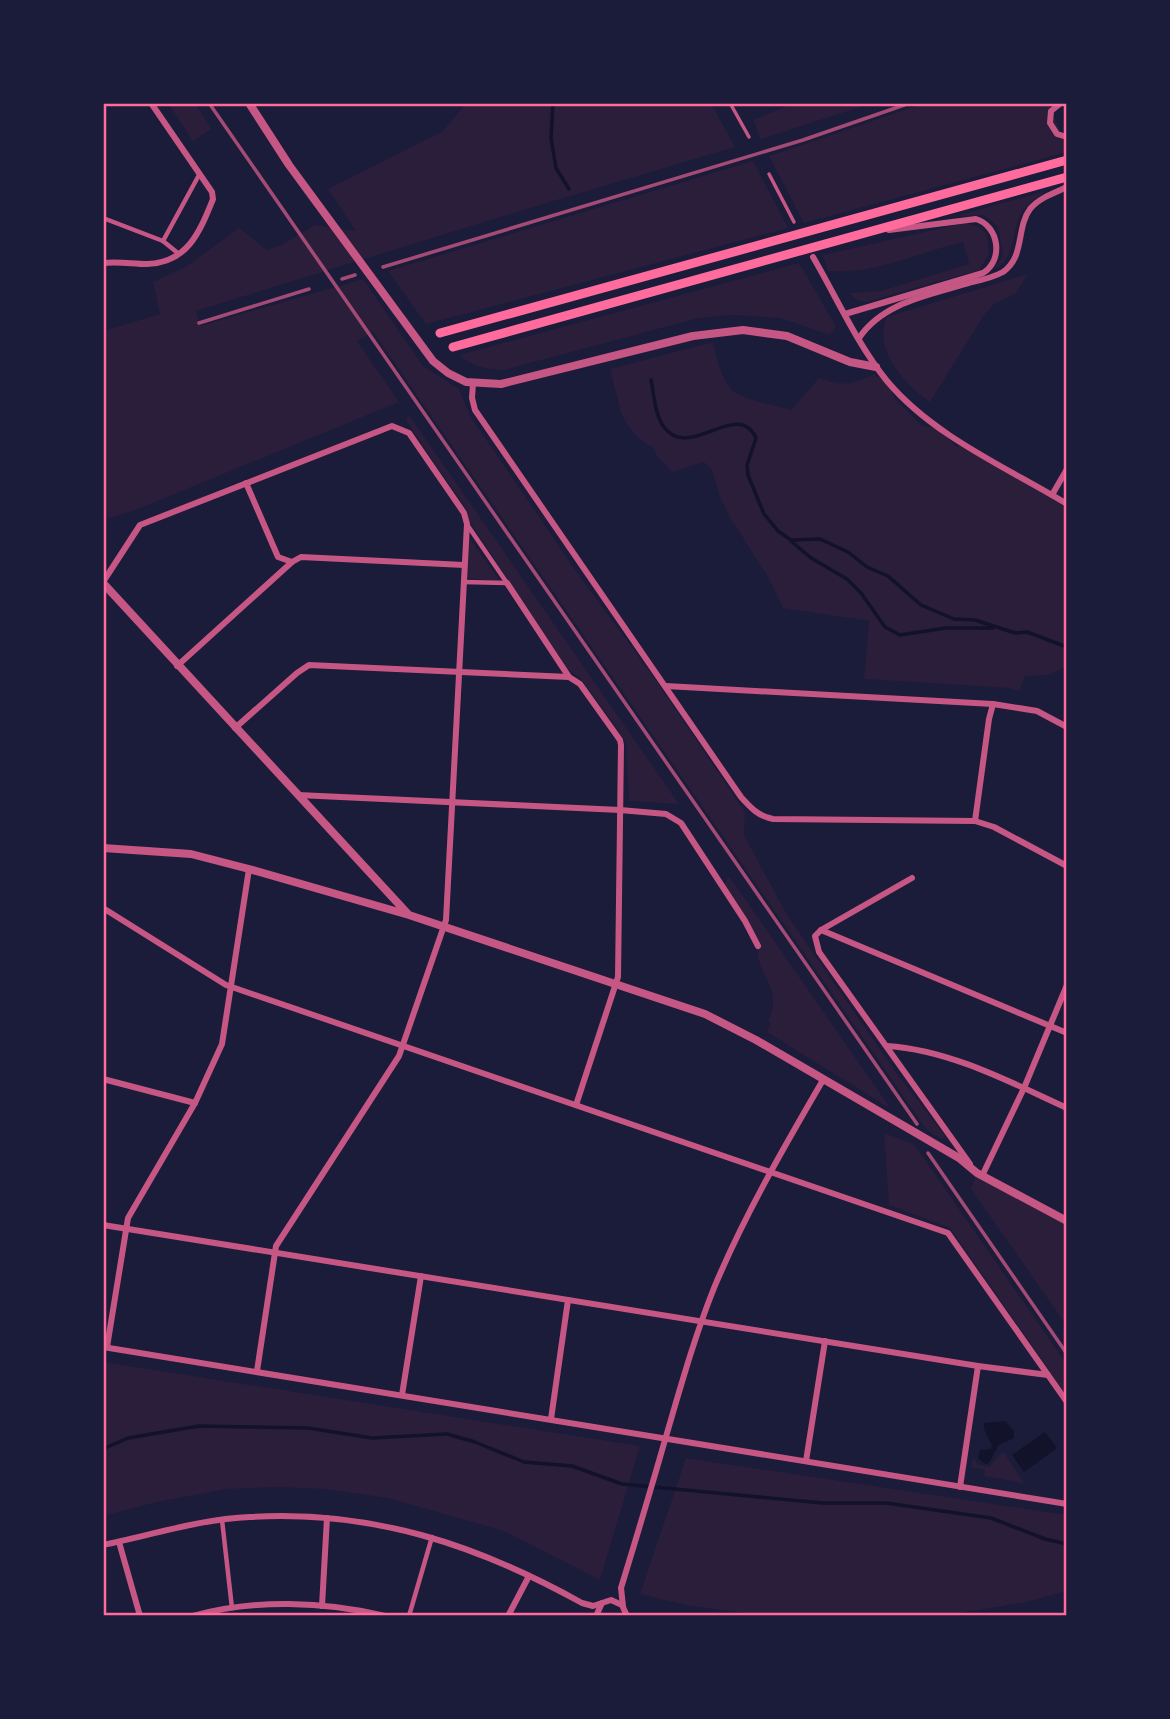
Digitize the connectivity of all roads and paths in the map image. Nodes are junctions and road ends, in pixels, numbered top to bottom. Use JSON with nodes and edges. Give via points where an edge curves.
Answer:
{"nodes":[{"id":1,"x":152,"y":103,"type":"edge"},
{"id":2,"x":248,"y":103,"type":"edge"},
{"id":3,"x":730,"y":103,"type":"edge"},
{"id":4,"x":1061,"y":103,"type":"edge"},
{"id":5,"x":749,"y":137,"type":"dead end"},
{"id":6,"x":1067,"y":137,"type":"edge"},
{"id":7,"x":1067,"y":160,"type":"edge"},
{"id":8,"x":769,"y":174,"type":"dead end"},
{"id":9,"x":199,"y":175,"type":"junction"},
{"id":10,"x":1067,"y":177,"type":"edge"},
{"id":11,"x":1067,"y":187,"type":"edge"},
{"id":12,"x":103,"y":218,"type":"edge"},
{"id":13,"x":793,"y":222,"type":"dead end"},
{"id":14,"x":856,"y":236,"type":"junction"},
{"id":15,"x":163,"y":241,"type":"junction"},
{"id":16,"x":179,"y":254,"type":"junction"},
{"id":17,"x":813,"y":257,"type":"dead end"},
{"id":18,"x":103,"y":263,"type":"edge"},
{"id":19,"x":845,"y":314,"type":"junction"},
{"id":20,"x":440,"y":333,"type":"dead end"},
{"id":21,"x":859,"y":338,"type":"junction"},
{"id":22,"x":453,"y":347,"type":"dead end"},
{"id":23,"x":876,"y":367,"type":"junction"},
{"id":24,"x":473,"y":383,"type":"junction"},
{"id":25,"x":1067,"y":469,"type":"edge"},
{"id":26,"x":246,"y":483,"type":"junction"},
{"id":27,"x":1052,"y":495,"type":"junction"},
{"id":28,"x":1067,"y":504,"type":"edge"},
{"id":29,"x":467,"y":524,"type":"junction"},
{"id":30,"x":292,"y":562,"type":"junction"},
{"id":31,"x":464,"y":565,"type":"junction"},
{"id":32,"x":103,"y":582,"type":"edge"},
{"id":33,"x":463,"y":582,"type":"junction"},
{"id":34,"x":507,"y":583,"type":"junction"},
{"id":35,"x":177,"y":666,"type":"junction"},
{"id":36,"x":458,"y":670,"type":"junction"},
{"id":37,"x":569,"y":677,"type":"junction"},
{"id":38,"x":666,"y":686,"type":"junction"},
{"id":39,"x":993,"y":705,"type":"junction"},
{"id":40,"x":1067,"y":727,"type":"edge"},
{"id":41,"x":235,"y":728,"type":"junction"},
{"id":42,"x":297,"y":795,"type":"junction"},
{"id":43,"x":452,"y":801,"type":"junction"},
{"id":44,"x":620,"y":810,"type":"junction"},
{"id":45,"x":975,"y":821,"type":"junction"},
{"id":46,"x":103,"y":848,"type":"edge"},
{"id":47,"x":1067,"y":866,"type":"edge"},
{"id":48,"x":249,"y":869,"type":"junction"},
{"id":49,"x":912,"y":878,"type":"dead end"},
{"id":50,"x":103,"y":908,"type":"edge"},
{"id":51,"x":409,"y":915,"type":"junction"},
{"id":52,"x":443,"y":927,"type":"junction"},
{"id":53,"x":821,"y":930,"type":"junction"},
{"id":54,"x":758,"y":946,"type":"dead end"},
{"id":55,"x":617,"y":983,"type":"junction"},
{"id":56,"x":1067,"y":985,"type":"edge"},
{"id":57,"x":232,"y":987,"type":"junction"},
{"id":58,"x":1049,"y":1026,"type":"junction"},
{"id":59,"x":1067,"y":1033,"type":"edge"},
{"id":60,"x":404,"y":1046,"type":"junction"},
{"id":61,"x":887,"y":1046,"type":"junction"},
{"id":62,"x":103,"y":1079,"type":"edge"},
{"id":63,"x":822,"y":1080,"type":"junction"},
{"id":64,"x":1024,"y":1088,"type":"junction"},
{"id":65,"x":195,"y":1102,"type":"junction"},
{"id":66,"x":576,"y":1105,"type":"junction"},
{"id":67,"x":1067,"y":1108,"type":"edge"},
{"id":68,"x":771,"y":1171,"type":"junction"},
{"id":69,"x":980,"y":1175,"type":"junction"},
{"id":70,"x":1067,"y":1222,"type":"edge"},
{"id":71,"x":103,"y":1225,"type":"edge"},
{"id":72,"x":125,"y":1228,"type":"junction"},
{"id":73,"x":274,"y":1253,"type":"junction"},
{"id":74,"x":421,"y":1276,"type":"junction"},
{"id":75,"x":568,"y":1300,"type":"junction"},
{"id":76,"x":701,"y":1321,"type":"junction"},
{"id":77,"x":825,"y":1341,"type":"junction"},
{"id":78,"x":105,"y":1347,"type":"edge"},
{"id":79,"x":978,"y":1366,"type":"junction"},
{"id":80,"x":257,"y":1371,"type":"junction"},
{"id":81,"x":1048,"y":1375,"type":"junction"},
{"id":82,"x":402,"y":1395,"type":"junction"},
{"id":83,"x":1067,"y":1402,"type":"edge"},
{"id":84,"x":551,"y":1419,"type":"junction"},
{"id":85,"x":666,"y":1438,"type":"junction"},
{"id":86,"x":806,"y":1461,"type":"junction"},
{"id":87,"x":960,"y":1487,"type":"junction"},
{"id":88,"x":1067,"y":1504,"type":"edge"},
{"id":89,"x":327,"y":1518,"type":"junction"},
{"id":90,"x":222,"y":1520,"type":"junction"},
{"id":91,"x":432,"y":1536,"type":"junction"},
{"id":92,"x":119,"y":1542,"type":"junction"},
{"id":93,"x":103,"y":1545,"type":"edge"},
{"id":94,"x":529,"y":1576,"type":"junction"},
{"id":95,"x":621,"y":1588,"type":"junction"},
{"id":96,"x":604,"y":1602,"type":"junction"},
{"id":97,"x":582,"y":1603,"type":"junction"},
{"id":98,"x":322,"y":1606,"type":"junction"},
{"id":99,"x":232,"y":1608,"type":"junction"},
{"id":100,"x":627,"y":1612,"type":"edge"},
{"id":101,"x":139,"y":1616,"type":"edge"},
{"id":102,"x":193,"y":1616,"type":"edge"},
{"id":103,"x":385,"y":1616,"type":"edge"},
{"id":104,"x":409,"y":1616,"type":"edge"},
{"id":105,"x":508,"y":1616,"type":"edge"},
{"id":106,"x":594,"y":1616,"type":"edge"}],
"edges":[{"from":1,"to":9,"type":"street"},
{"from":2,"to":24,"type":"street","via":[[433,361]]},
{"from":3,"to":5,"type":"lane"},
{"from":4,"to":6,"type":"street","via":[[1051,111],[1050,123],[1057,134]]},
{"from":7,"to":20,"type":"main road"},
{"from":8,"to":13,"type":"lane"},
{"from":9,"to":15,"type":"street"},
{"from":9,"to":16,"type":"street","via":[[212,199],[189,247]]},
{"from":10,"to":14,"type":"main road"},
{"from":11,"to":21,"type":"street","via":[[1031,208],[1016,255],[1004,271],[889,309]]},
{"from":12,"to":15,"type":"street"},
{"from":14,"to":19,"type":"street","via":[[976,219],[991,228],[996,257],[983,273]]},
{"from":14,"to":22,"type":"main road"},
{"from":15,"to":16,"type":"street"},
{"from":16,"to":18,"type":"street","via":[[156,263]]},
{"from":17,"to":19,"type":"street"},
{"from":19,"to":21,"type":"street"},
{"from":21,"to":23,"type":"street"},
{"from":23,"to":24,"type":"street","via":[[850,362],[787,336],[729,331],[693,335],[501,384]]},
{"from":23,"to":27,"type":"street","via":[[898,393],[952,436]]},
{"from":24,"to":38,"type":"street","via":[[475,410]]},
{"from":25,"to":27,"type":"street"},
{"from":26,"to":29,"type":"street","via":[[392,426],[408,433]]},
{"from":26,"to":30,"type":"street","via":[[278,557]]},
{"from":26,"to":32,"type":"street","via":[[140,525]]},
{"from":27,"to":28,"type":"street"},
{"from":29,"to":31,"type":"street"},
{"from":29,"to":34,"type":"street"},
{"from":30,"to":31,"type":"street","via":[[307,556]]},
{"from":30,"to":35,"type":"street"},
{"from":31,"to":33,"type":"street"},
{"from":32,"to":35,"type":"street"},
{"from":33,"to":34,"type":"street"},
{"from":33,"to":36,"type":"street"},
{"from":34,"to":37,"type":"street"},
{"from":35,"to":41,"type":"street"},
{"from":36,"to":37,"type":"street"},
{"from":36,"to":41,"type":"street","via":[[309,665]]},
{"from":36,"to":43,"type":"street"},
{"from":37,"to":44,"type":"street","via":[[580,684],[620,740]]},
{"from":38,"to":39,"type":"street"},
{"from":38,"to":45,"type":"street","via":[[741,797],[762,817]]},
{"from":39,"to":40,"type":"street","via":[[1037,712]]},
{"from":39,"to":45,"type":"street"},
{"from":41,"to":42,"type":"street"},
{"from":42,"to":43,"type":"street"},
{"from":42,"to":51,"type":"street"},
{"from":43,"to":44,"type":"street"},
{"from":43,"to":52,"type":"street"},
{"from":44,"to":54,"type":"street","via":[[666,814],[681,823]]},
{"from":44,"to":55,"type":"street"},
{"from":45,"to":47,"type":"street"},
{"from":46,"to":48,"type":"street","via":[[191,854]]},
{"from":48,"to":51,"type":"street"},
{"from":48,"to":57,"type":"street"},
{"from":49,"to":53,"type":"street"},
{"from":50,"to":57,"type":"street"},
{"from":51,"to":52,"type":"street"},
{"from":52,"to":55,"type":"street"},
{"from":52,"to":60,"type":"street"},
{"from":53,"to":58,"type":"street"},
{"from":53,"to":61,"type":"street","via":[[815,936],[819,952]]},
{"from":55,"to":63,"type":"street","via":[[705,1014]]},
{"from":55,"to":66,"type":"street"},
{"from":56,"to":58,"type":"street"},
{"from":57,"to":60,"type":"street"},
{"from":57,"to":65,"type":"street","via":[[222,1044]]},
{"from":58,"to":59,"type":"street"},
{"from":58,"to":64,"type":"street"},
{"from":60,"to":66,"type":"street"},
{"from":60,"to":73,"type":"street"},
{"from":61,"to":64,"type":"street","via":[[931,1052]]},
{"from":61,"to":69,"type":"street"},
{"from":62,"to":65,"type":"street"},
{"from":63,"to":68,"type":"street"},
{"from":63,"to":69,"type":"street"},
{"from":64,"to":67,"type":"street"},
{"from":64,"to":69,"type":"street"},
{"from":65,"to":72,"type":"street"},
{"from":66,"to":68,"type":"street"},
{"from":68,"to":76,"type":"street"},
{"from":68,"to":81,"type":"street","via":[[948,1233]]},
{"from":69,"to":70,"type":"street"},
{"from":71,"to":72,"type":"street"},
{"from":72,"to":73,"type":"street"},
{"from":72,"to":78,"type":"street"},
{"from":73,"to":74,"type":"street"},
{"from":73,"to":80,"type":"street"},
{"from":74,"to":75,"type":"street"},
{"from":74,"to":82,"type":"street"},
{"from":75,"to":76,"type":"street"},
{"from":75,"to":84,"type":"street"},
{"from":76,"to":77,"type":"street"},
{"from":76,"to":85,"type":"street"},
{"from":77,"to":79,"type":"street"},
{"from":77,"to":86,"type":"street"},
{"from":78,"to":80,"type":"street"},
{"from":79,"to":81,"type":"street"},
{"from":79,"to":87,"type":"street"},
{"from":80,"to":82,"type":"street"},
{"from":81,"to":83,"type":"street"},
{"from":82,"to":84,"type":"street"},
{"from":84,"to":85,"type":"street"},
{"from":85,"to":86,"type":"street"},
{"from":85,"to":95,"type":"street"},
{"from":86,"to":87,"type":"street"},
{"from":87,"to":88,"type":"street"},
{"from":89,"to":90,"type":"street"},
{"from":89,"to":91,"type":"street","via":[[374,1522]]},
{"from":89,"to":98,"type":"street"},
{"from":90,"to":92,"type":"street"},
{"from":90,"to":99,"type":"street"},
{"from":91,"to":94,"type":"street"},
{"from":91,"to":104,"type":"street"},
{"from":92,"to":93,"type":"street"},
{"from":92,"to":101,"type":"street"},
{"from":94,"to":97,"type":"street"},
{"from":94,"to":105,"type":"street"},
{"from":95,"to":96,"type":"street"},
{"from":95,"to":100,"type":"street"},
{"from":96,"to":97,"type":"street"},
{"from":96,"to":100,"type":"street","via":[[614,1601]]},
{"from":96,"to":106,"type":"street"},
{"from":97,"to":106,"type":"street"},
{"from":98,"to":99,"type":"street"},
{"from":98,"to":103,"type":"street"},
{"from":99,"to":102,"type":"street"}]}
